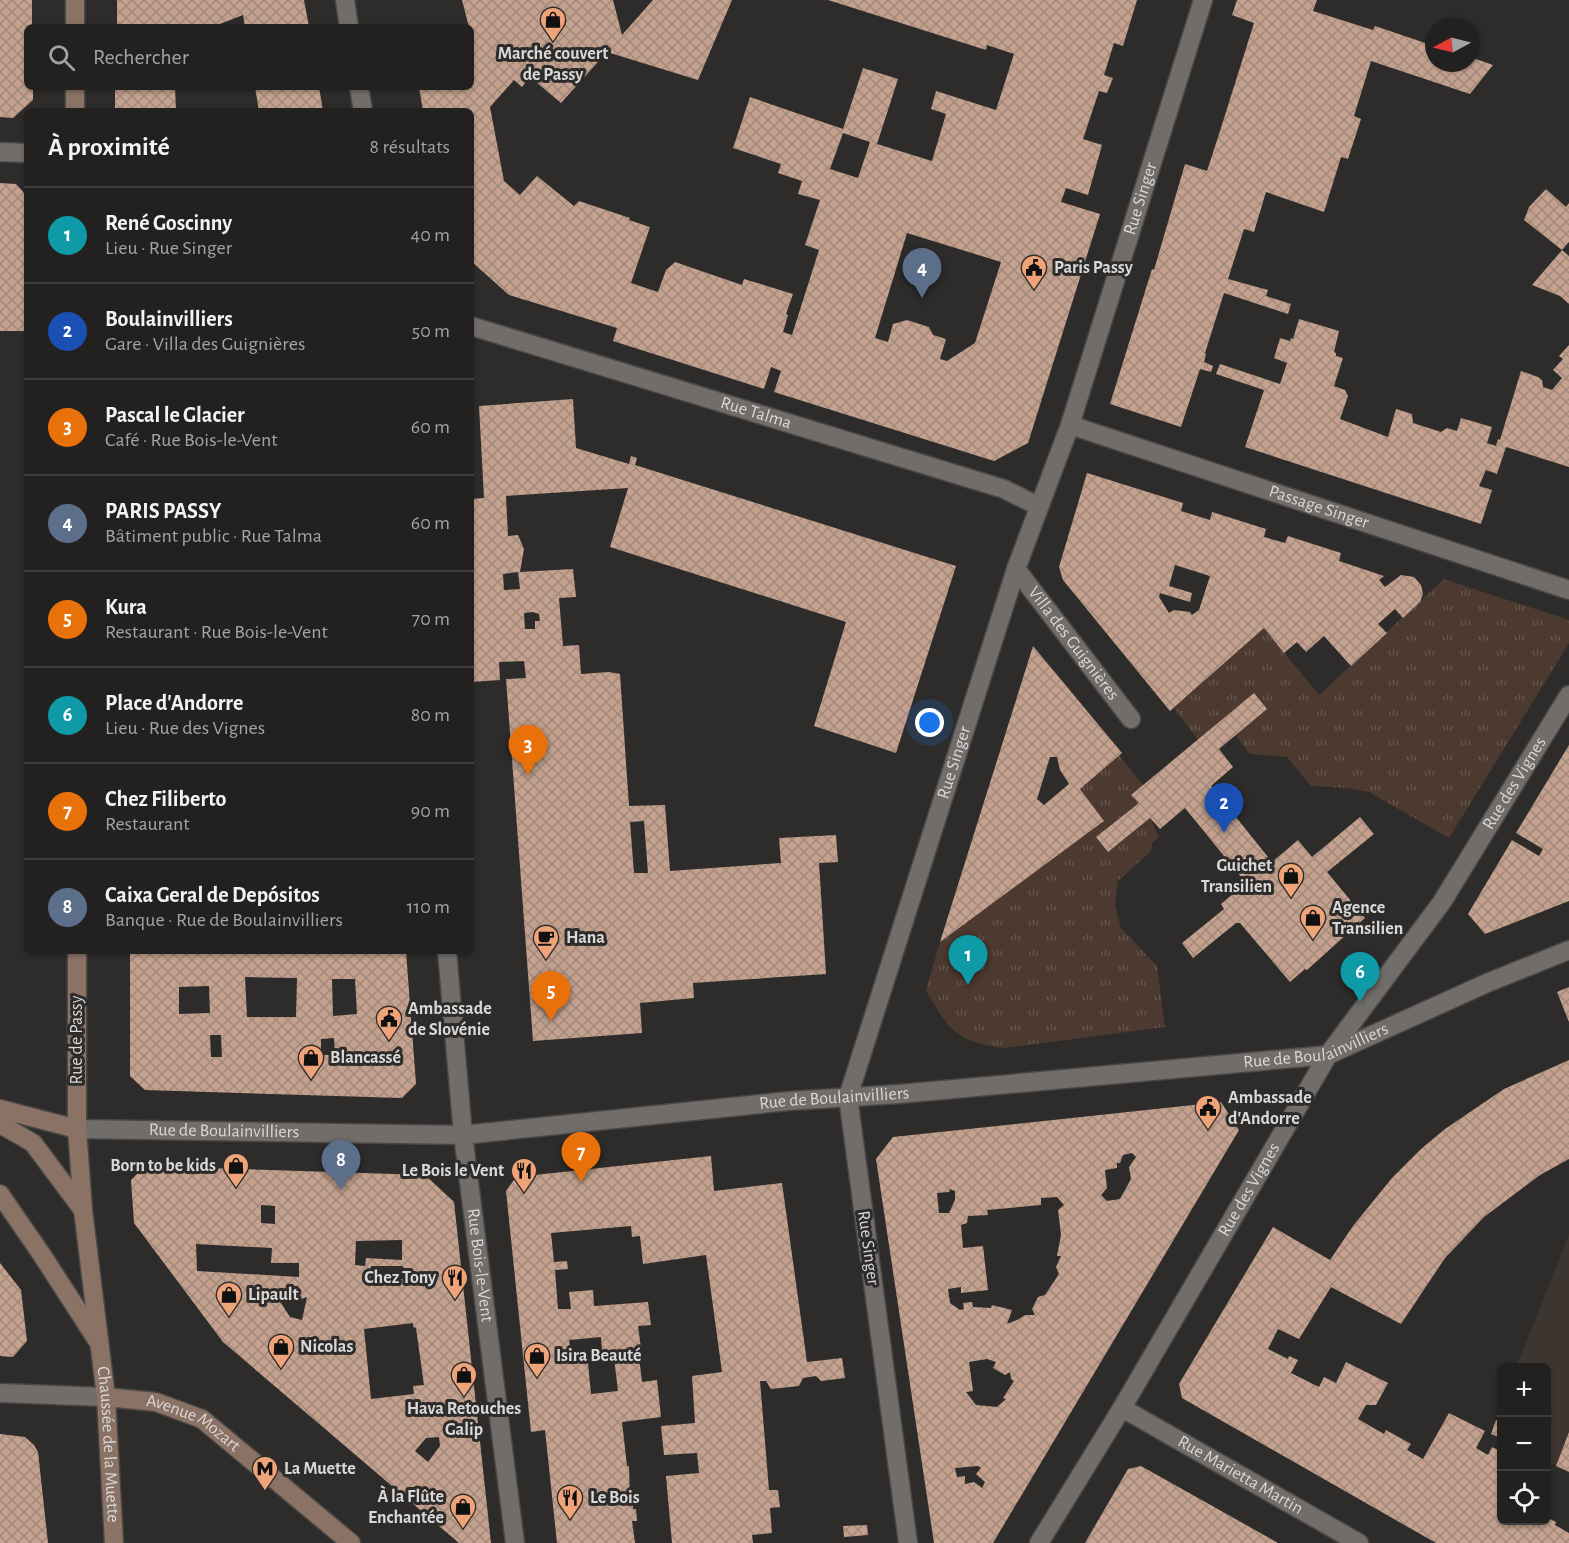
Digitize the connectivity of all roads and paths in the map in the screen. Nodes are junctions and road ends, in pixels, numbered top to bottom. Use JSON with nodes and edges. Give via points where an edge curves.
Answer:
{"nodes":[{"id":1,"x":75,"y":0,"type":"edge"},
{"id":2,"x":345,"y":0,"type":"edge"},
{"id":3,"x":1203,"y":0,"type":"edge"},
{"id":4,"x":75,"y":24,"type":"edge"},
{"id":5,"x":349,"y":24,"type":"edge"},
{"id":6,"x":75,"y":90,"type":"edge"},
{"id":7,"x":360,"y":90,"type":"edge"},
{"id":8,"x":75,"y":108,"type":"edge"},
{"id":9,"x":362,"y":108,"type":"edge"},
{"id":10,"x":0,"y":152,"type":"edge"},
{"id":11,"x":24,"y":153,"type":"edge"},
{"id":12,"x":474,"y":328,"type":"edge"},
{"id":13,"x":1070,"y":425,"type":"junction"},
{"id":14,"x":1038,"y":507,"type":"junction"},
{"id":15,"x":1016,"y":569,"type":"junction"},
{"id":16,"x":1569,"y":590,"type":"edge"},
{"id":17,"x":1569,"y":695,"type":"edge"},
{"id":18,"x":1131,"y":719,"type":"dead end"},
{"id":19,"x":1569,"y":950,"type":"edge"},
{"id":20,"x":77,"y":954,"type":"edge"},
{"id":21,"x":447,"y":954,"type":"edge"},
{"id":22,"x":1328,"y":1055,"type":"junction"},
{"id":23,"x":848,"y":1097,"type":"junction"},
{"id":24,"x":0,"y":1109,"type":"edge"},
{"id":25,"x":0,"y":1125,"type":"edge"},
{"id":26,"x":77,"y":1129,"type":"junction"},
{"id":27,"x":463,"y":1135,"type":"junction"},
{"id":28,"x":0,"y":1194,"type":"edge"},
{"id":29,"x":83,"y":1210,"type":"junction"},
{"id":30,"x":101,"y":1346,"type":"junction"},
{"id":31,"x":0,"y":1393,"type":"edge"},
{"id":32,"x":106,"y":1397,"type":"junction"},
{"id":33,"x":1122,"y":1407,"type":"junction"},
{"id":34,"x":114,"y":1543,"type":"edge"},
{"id":35,"x":351,"y":1543,"type":"edge"},
{"id":36,"x":515,"y":1543,"type":"edge"},
{"id":37,"x":908,"y":1543,"type":"edge"},
{"id":38,"x":1039,"y":1543,"type":"edge"},
{"id":39,"x":1359,"y":1543,"type":"edge"}],
"edges":[{"from":1,"to":4,"type":"street"},
{"from":2,"to":5,"type":"street"},
{"from":3,"to":13,"type":"street","name":"Rue Singer"},
{"from":6,"to":8,"type":"street"},
{"from":7,"to":9,"type":"street"},
{"from":10,"to":11,"type":"street"},
{"from":12,"to":14,"type":"street","name":"Rue Talma","via":[[1004,489]]},
{"from":13,"to":14,"type":"street","name":"Rue Singer"},
{"from":13,"to":16,"type":"street","name":"Passage Singer"},
{"from":14,"to":15,"type":"street","name":"Rue Singer"},
{"from":15,"to":18,"type":"street","name":"Villa des Guignières"},
{"from":15,"to":23,"type":"street","name":"Rue Singer"},
{"from":17,"to":22,"type":"street","name":"Rue des Vignes","via":[[1442,902]]},
{"from":19,"to":22,"type":"street","name":"Rue de Boulainvilliers"},
{"from":20,"to":26,"type":"street","name":"Rue de Passy"},
{"from":21,"to":27,"type":"street","name":"Rue Bois-le-Vent"},
{"from":22,"to":23,"type":"street","name":"Rue de Boulainvilliers"},
{"from":22,"to":33,"type":"street","name":"Rue des Vignes"},
{"from":23,"to":27,"type":"street","name":"Rue de Boulainvilliers"},
{"from":23,"to":37,"type":"street","name":"Rue Singer"},
{"from":24,"to":26,"type":"street"},
{"from":25,"to":29,"type":"street","name":"Chaussée de la Muette","via":[[33,1143]]},
{"from":26,"to":27,"type":"street","name":"Rue de Boulainvilliers"},
{"from":26,"to":29,"type":"street","name":"Chaussée de la Muette"},
{"from":27,"to":36,"type":"street","name":"Rue Bois-le-Vent"},
{"from":28,"to":30,"type":"street","name":"Chaussée de la Muette"},
{"from":29,"to":30,"type":"street","name":"Chaussée de la Muette"},
{"from":30,"to":32,"type":"street","name":"Chaussée de la Muette"},
{"from":31,"to":32,"type":"street"},
{"from":32,"to":34,"type":"street","name":"Chaussée de la Muette"},
{"from":32,"to":35,"type":"street","name":"Avenue Mozart","via":[[156,1402],[202,1419]]},
{"from":33,"to":38,"type":"street","name":"Rue des Vignes"},
{"from":33,"to":39,"type":"street","name":"Rue Marietta Martin"}]}
